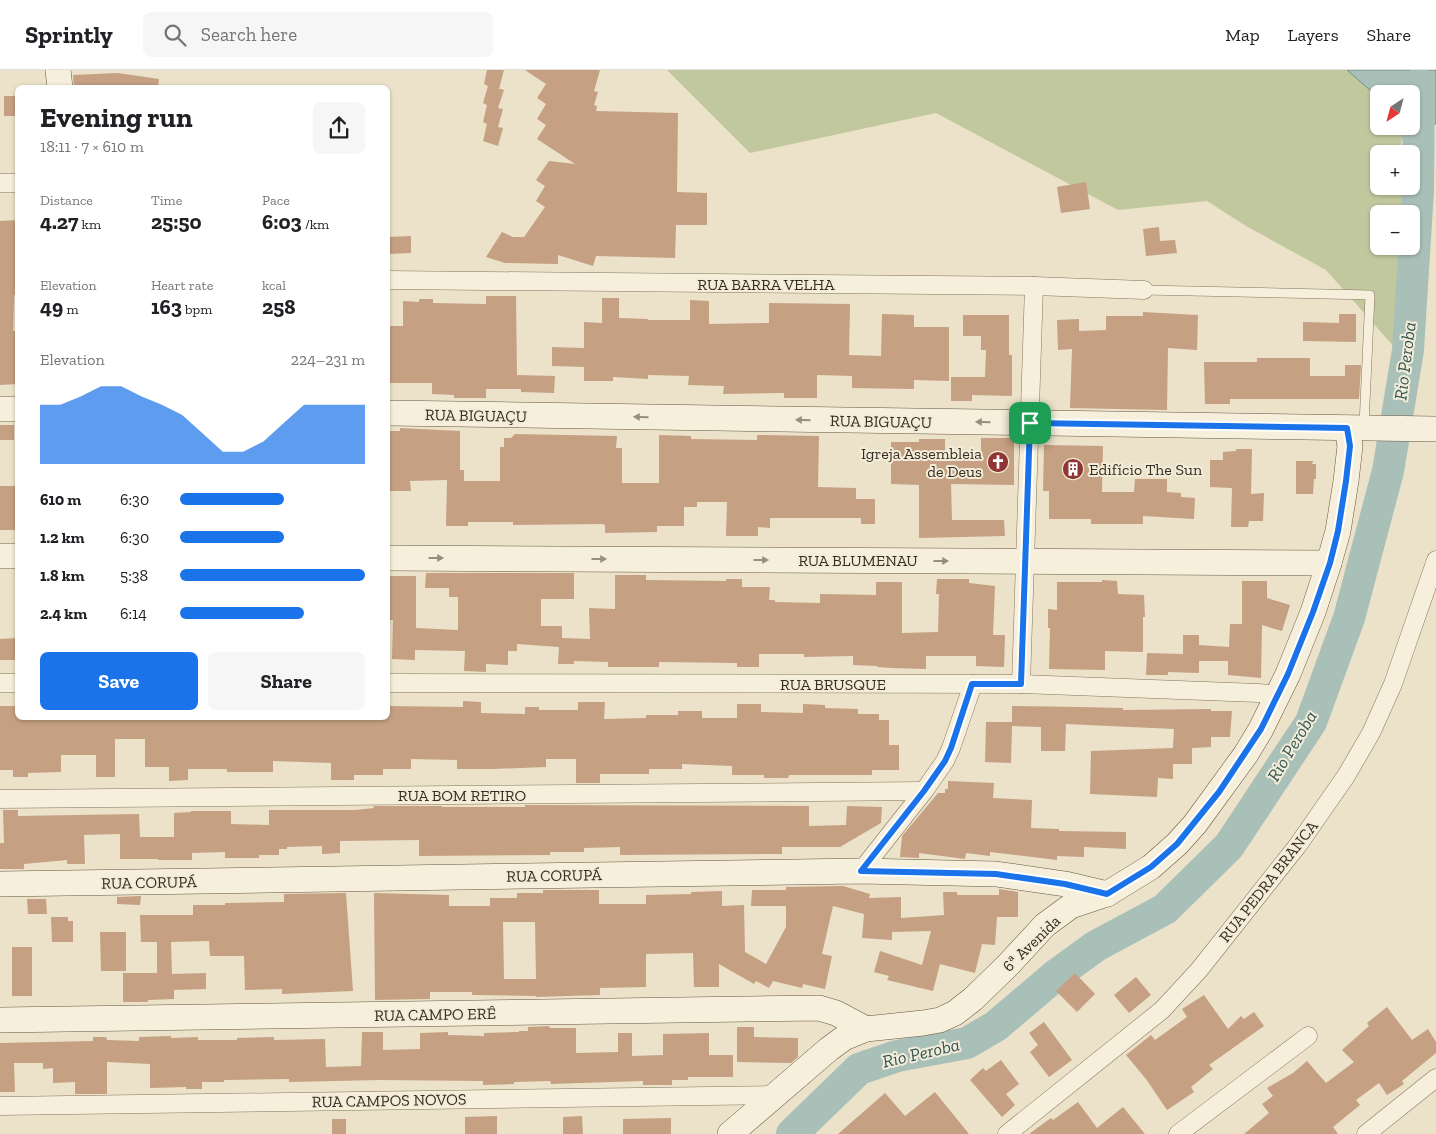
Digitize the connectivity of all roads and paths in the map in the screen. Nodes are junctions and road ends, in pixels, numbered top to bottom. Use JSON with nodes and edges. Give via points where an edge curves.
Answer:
{"nodes":[{"id":1,"x":58,"y":70,"type":"edge"},
{"id":2,"x":60,"y":85,"type":"edge"},
{"id":3,"x":15,"y":183,"type":"edge"},
{"id":4,"x":0,"y":184,"type":"edge"},
{"id":5,"x":390,"y":280,"type":"edge"},
{"id":6,"x":1034,"y":286,"type":"junction"},
{"id":7,"x":1144,"y":290,"type":"joint"},
{"id":8,"x":0,"y":409,"type":"edge"},
{"id":9,"x":15,"y":409,"type":"edge"},
{"id":10,"x":390,"y":413,"type":"edge"},
{"id":11,"x":1030,"y":423,"type":"junction"},
{"id":12,"x":1362,"y":428,"type":"junction"},
{"id":13,"x":1426,"y":429,"type":"edge"},
{"id":14,"x":0,"y":556,"type":"edge"},
{"id":15,"x":15,"y":556,"type":"edge"},
{"id":16,"x":390,"y":558,"type":"edge"},
{"id":17,"x":1436,"y":560,"type":"edge"},
{"id":18,"x":1025,"y":561,"type":"junction"},
{"id":19,"x":1330,"y":563,"type":"junction"},
{"id":20,"x":0,"y":683,"type":"edge"},
{"id":21,"x":15,"y":683,"type":"edge"},
{"id":22,"x":390,"y":684,"type":"edge"},
{"id":23,"x":972,"y":684,"type":"junction"},
{"id":24,"x":1021,"y":684,"type":"junction"},
{"id":25,"x":1278,"y":695,"type":"junction"},
{"id":26,"x":924,"y":791,"type":"junction"},
{"id":27,"x":0,"y":799,"type":"edge"},
{"id":28,"x":861,"y":871,"type":"junction"},
{"id":29,"x":0,"y":884,"type":"edge"},
{"id":30,"x":1107,"y":894,"type":"junction"},
{"id":31,"x":0,"y":1020,"type":"edge"},
{"id":32,"x":866,"y":1029,"type":"junction"},
{"id":33,"x":1308,"y":1036,"type":"dead end"},
{"id":34,"x":1436,"y":1078,"type":"edge"},
{"id":35,"x":777,"y":1095,"type":"junction"},
{"id":36,"x":0,"y":1106,"type":"edge"},
{"id":37,"x":730,"y":1134,"type":"edge"},
{"id":38,"x":1007,"y":1134,"type":"edge"},
{"id":39,"x":1178,"y":1134,"type":"edge"},
{"id":40,"x":1366,"y":1134,"type":"edge"}],
"edges":[{"from":1,"to":2,"type":"street"},
{"from":3,"to":4,"type":"street"},
{"from":5,"to":6,"type":"street","name":"RUA BARRA VELHA"},
{"from":6,"to":7,"type":"street","name":"RUA BARRA VELHA"},
{"from":6,"to":11,"type":"street"},
{"from":7,"to":12,"type":"lane","via":[[1370,295]]},
{"from":8,"to":9,"type":"street"},
{"from":11,"to":10,"type":"street","name":"RUA BIGUAÇU","one_way":true},
{"from":11,"to":12,"type":"street","name":"RUA BIGUAÇU"},
{"from":11,"to":18,"type":"street"},
{"from":12,"to":13,"type":"street","name":"RUA BIGUAÇU"},
{"from":12,"to":19,"type":"street","name":"6ª Avenida","via":[[1350,446]]},
{"from":14,"to":15,"type":"street"},
{"from":16,"to":18,"type":"street","name":"RUA BLUMENAU","one_way":true},
{"from":17,"to":38,"type":"street","name":"RUA PEDRA BRANCA","via":[[1393,684],[1371,733],[1346,776],[1298,844],[1199,970],[1162,1010]]},
{"from":18,"to":19,"type":"street","name":"RUA BLUMENAU"},
{"from":18,"to":24,"type":"street"},
{"from":19,"to":25,"type":"street","name":"6ª Avenida"},
{"from":20,"to":21,"type":"street"},
{"from":22,"to":23,"type":"street","name":"RUA BRUSQUE"},
{"from":23,"to":24,"type":"street","name":"RUA BRUSQUE"},
{"from":23,"to":26,"type":"street","via":[[951,748]]},
{"from":24,"to":25,"type":"street","name":"RUA BRUSQUE"},
{"from":25,"to":30,"type":"street","name":"6ª Avenida","via":[[1246,754],[1195,824],[1151,867]]},
{"from":26,"to":27,"type":"street","name":"RUA BOM RETIRO"},
{"from":26,"to":28,"type":"street"},
{"from":28,"to":29,"type":"street","name":"RUA CORUPÁ"},
{"from":28,"to":30,"type":"street","name":"RUA CORUPÁ","via":[[996,874]]},
{"from":30,"to":32,"type":"street","name":"6ª Avenida","via":[[1071,906],[1045,925],[1008,965],[955,1013],[940,1020]]},
{"from":31,"to":32,"type":"street","name":"RUA CAMPO ERÊ","via":[[819,1008]]},
{"from":32,"to":35,"type":"street","name":"6ª Avenida","via":[[844,1038],[829,1049]]},
{"from":33,"to":39,"type":"street"},
{"from":34,"to":40,"type":"street"},
{"from":35,"to":36,"type":"street","name":"RUA CAMPOS NOVOS"},
{"from":35,"to":37,"type":"street","name":"6ª Avenida"}]}
